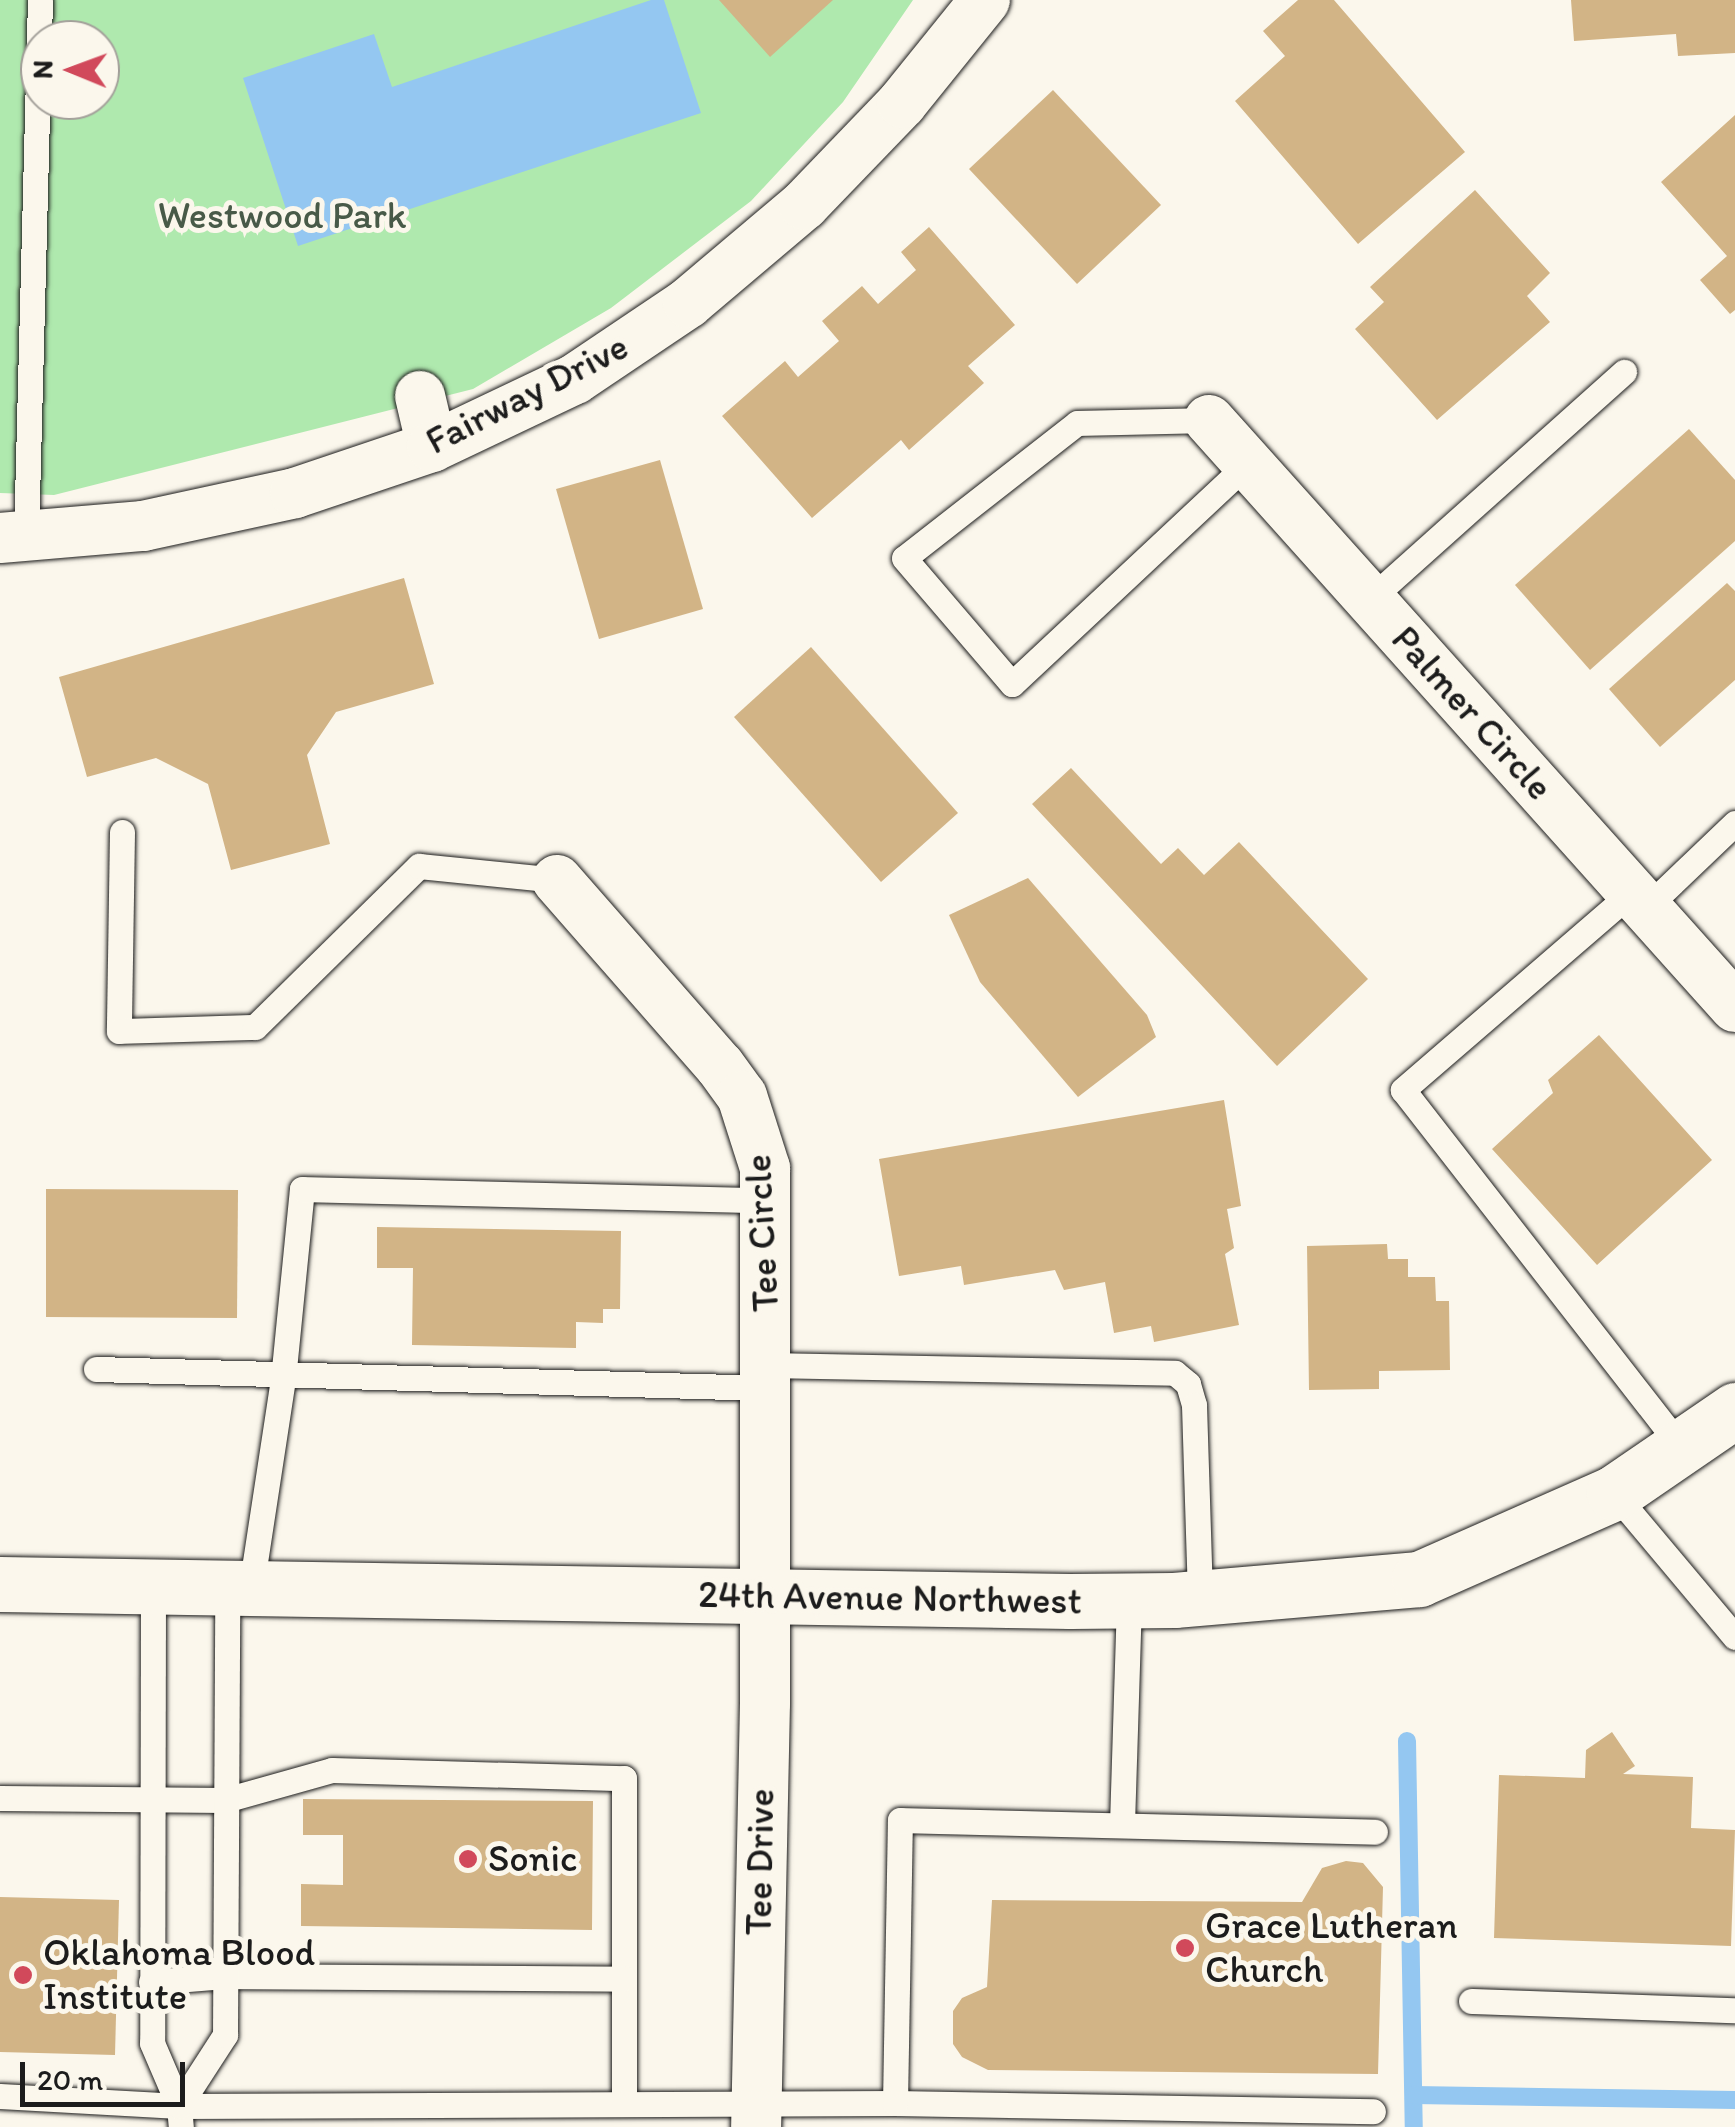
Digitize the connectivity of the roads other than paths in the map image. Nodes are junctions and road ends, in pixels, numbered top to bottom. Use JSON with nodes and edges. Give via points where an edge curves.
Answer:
{"nodes":[{"id":1,"x":40,"y":0,"type":"edge"},
{"id":2,"x":985,"y":0,"type":"edge"},
{"id":3,"x":1624,"y":372,"type":"dead end"},
{"id":4,"x":420,"y":396,"type":"dead end"},
{"id":5,"x":1209,"y":420,"type":"joint"},
{"id":6,"x":432,"y":447,"type":"junction"},
{"id":7,"x":1248,"y":463,"type":"junction"},
{"id":8,"x":13,"y":538,"type":"edge"},
{"id":9,"x":1370,"y":599,"type":"junction"},
{"id":10,"x":1735,"y":823,"type":"edge"},
{"id":11,"x":122,"y":832,"type":"dead end"},
{"id":12,"x":556,"y":880,"type":"joint"},
{"id":13,"x":1639,"y":900,"type":"junction"},
{"id":14,"x":1735,"y":1006,"type":"edge"},
{"id":15,"x":768,"y":1200,"type":"junction"},
{"id":16,"x":96,"y":1369,"type":"dead end"},
{"id":17,"x":767,"y":1376,"type":"junction"},
{"id":18,"x":284,"y":1378,"type":"junction"},
{"id":19,"x":1735,"y":1410,"type":"edge"},
{"id":20,"x":1682,"y":1448,"type":"junction"},
{"id":21,"x":1614,"y":1493,"type":"junction"},
{"id":22,"x":0,"y":1584,"type":"edge"},
{"id":23,"x":152,"y":1587,"type":"junction"},
{"id":24,"x":239,"y":1588,"type":"junction"},
{"id":25,"x":764,"y":1598,"type":"junction"},
{"id":26,"x":1200,"y":1598,"type":"junction"},
{"id":27,"x":1129,"y":1600,"type":"junction"},
{"id":28,"x":1735,"y":1637,"type":"edge"},
{"id":29,"x":0,"y":1798,"type":"edge"},
{"id":30,"x":225,"y":1800,"type":"junction"},
{"id":31,"x":151,"y":1801,"type":"junction"},
{"id":32,"x":1122,"y":1824,"type":"junction"},
{"id":33,"x":1375,"y":1832,"type":"dead end"},
{"id":34,"x":225,"y":1976,"type":"junction"},
{"id":35,"x":624,"y":1979,"type":"junction"},
{"id":36,"x":151,"y":1982,"type":"junction"},
{"id":37,"x":1471,"y":2001,"type":"dead end"},
{"id":38,"x":1735,"y":2010,"type":"edge"},
{"id":39,"x":0,"y":2096,"type":"edge"},
{"id":40,"x":894,"y":2103,"type":"junction"},
{"id":41,"x":624,"y":2104,"type":"junction"},
{"id":42,"x":1373,"y":2111,"type":"dead end"},
{"id":43,"x":756,"y":2115,"type":"edge"},
{"id":44,"x":180,"y":2117,"type":"edge"},
{"id":45,"x":1083,"y":2117,"type":"edge"}],
"edges":[{"from":1,"to":8,"type":"lane"},
{"from":2,"to":6,"type":"street","name":"Fairway Drive","via":[[902,102],[804,205],[688,303],[574,379]]},
{"from":3,"to":9,"type":"lane"},
{"from":4,"to":6,"type":"street"},
{"from":5,"to":7,"type":"street","name":"Palmer Circle"},
{"from":5,"to":7,"type":"lane","via":[[1077,423],[904,558],[1012,684]]},
{"from":6,"to":8,"type":"street","name":"Fairway Drive","via":[[295,493],[142,526]]},
{"from":7,"to":9,"type":"street","name":"Palmer Circle"},
{"from":9,"to":13,"type":"street","name":"Palmer Circle"},
{"from":10,"to":13,"type":"lane"},
{"from":11,"to":12,"type":"lane","via":[[119,1031],[254,1027],[418,866]]},
{"from":12,"to":15,"type":"street","name":"Tee Circle","via":[[742,1096]]},
{"from":13,"to":14,"type":"street","name":"Palmer Circle"},
{"from":13,"to":20,"type":"lane","via":[[1404,1090]]},
{"from":15,"to":17,"type":"street","name":"Tee Circle"},
{"from":15,"to":18,"type":"lane","via":[[302,1189]]},
{"from":16,"to":18,"type":"lane"},
{"from":17,"to":18,"type":"lane"},
{"from":17,"to":25,"type":"street","name":"Tee Circle"},
{"from":17,"to":26,"type":"lane","via":[[1174,1373],[1188,1384],[1194,1405]]},
{"from":18,"to":24,"type":"lane"},
{"from":19,"to":20,"type":"main road","name":"24th Avenue Northwest"},
{"from":20,"to":21,"type":"main road","name":"24th Avenue Northwest"},
{"from":21,"to":26,"type":"main road","name":"24th Avenue Northwest","via":[[1419,1579]]},
{"from":21,"to":28,"type":"lane"},
{"from":22,"to":23,"type":"main road","name":"24th Avenue Northwest"},
{"from":23,"to":24,"type":"main road","name":"24th Avenue Northwest"},
{"from":23,"to":31,"type":"lane"},
{"from":24,"to":25,"type":"main road","name":"24th Avenue Northwest"},
{"from":24,"to":30,"type":"lane"},
{"from":25,"to":27,"type":"main road","name":"24th Avenue Northwest"},
{"from":25,"to":43,"type":"street","name":"Tee Drive"},
{"from":26,"to":27,"type":"main road","name":"24th Avenue Northwest"},
{"from":27,"to":32,"type":"lane"},
{"from":29,"to":31,"type":"lane"},
{"from":30,"to":31,"type":"lane"},
{"from":30,"to":34,"type":"lane"},
{"from":30,"to":35,"type":"lane","via":[[332,1770],[624,1778]]},
{"from":31,"to":36,"type":"lane"},
{"from":32,"to":33,"type":"lane"},
{"from":32,"to":40,"type":"lane","via":[[900,1820]]},
{"from":34,"to":35,"type":"lane"},
{"from":34,"to":36,"type":"lane"},
{"from":34,"to":44,"type":"lane","via":[[225,2034]]},
{"from":35,"to":41,"type":"lane"},
{"from":36,"to":44,"type":"lane","via":[[152,2043]]},
{"from":37,"to":38,"type":"lane"},
{"from":39,"to":44,"type":"lane"},
{"from":40,"to":43,"type":"lane"},
{"from":40,"to":45,"type":"lane"},
{"from":41,"to":43,"type":"lane"},
{"from":41,"to":44,"type":"lane"},
{"from":42,"to":45,"type":"lane"}]}
